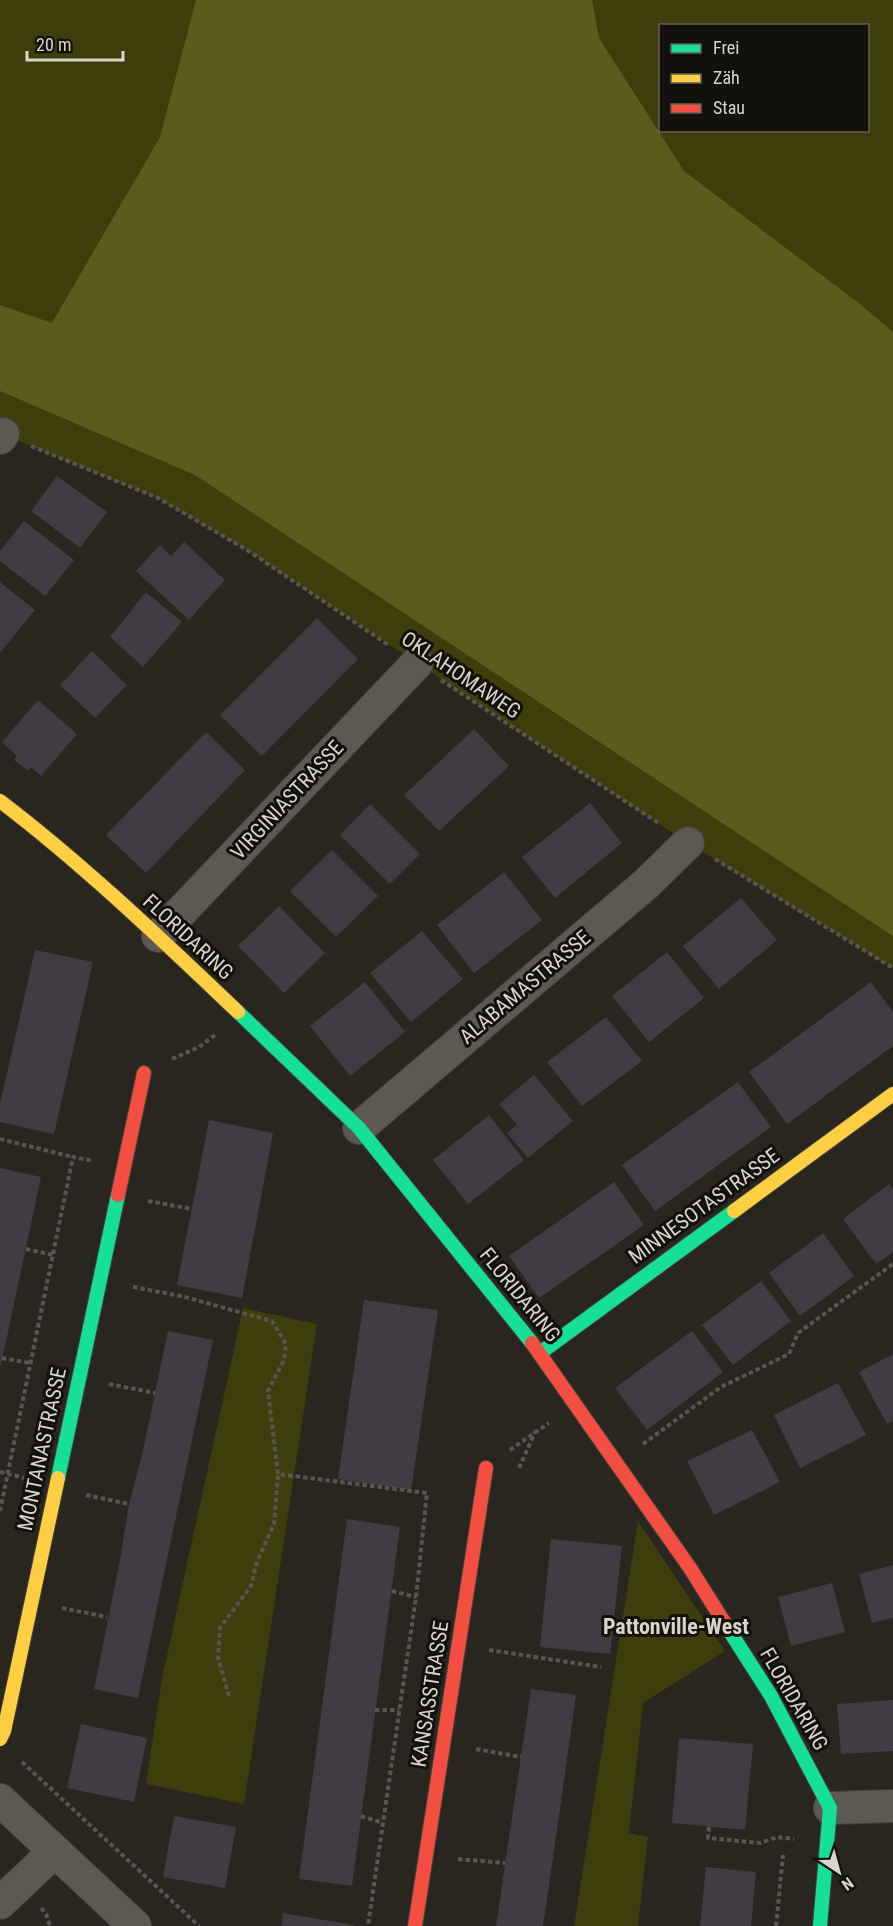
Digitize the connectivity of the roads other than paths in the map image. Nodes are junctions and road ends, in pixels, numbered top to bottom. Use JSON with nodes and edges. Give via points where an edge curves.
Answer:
{"nodes":[{"id":1,"x":417,"y":663,"type":"road end"},
{"id":2,"x":0,"y":801,"type":"edge"},
{"id":3,"x":688,"y":843,"type":"road end"},
{"id":4,"x":158,"y":936,"type":"junction"},
{"id":5,"x":144,"y":1072,"type":"dead end"},
{"id":6,"x":893,"y":1094,"type":"edge"},
{"id":7,"x":359,"y":1128,"type":"junction"},
{"id":8,"x":540,"y":1353,"type":"junction"},
{"id":9,"x":486,"y":1468,"type":"dead end"},
{"id":10,"x":0,"y":1739,"type":"edge"},
{"id":11,"x":0,"y":1800,"type":"edge"},
{"id":12,"x":893,"y":1806,"type":"edge"},
{"id":13,"x":830,"y":1808,"type":"junction"},
{"id":14,"x":55,"y":1851,"type":"junction"},
{"id":15,"x":0,"y":1903,"type":"edge"},
{"id":16,"x":135,"y":1926,"type":"edge"},
{"id":17,"x":416,"y":1926,"type":"edge"},
{"id":18,"x":820,"y":1926,"type":"edge"}],
"edges":[{"from":1,"to":4,"type":"street","name":"VIRGINIASTRASSE"},
{"from":2,"to":4,"type":"street","name":"FLORIDARING","via":[[46,836]]},
{"from":3,"to":7,"type":"street","name":"ALABAMASTRASSE","via":[[646,884]]},
{"from":4,"to":7,"type":"street","name":"FLORIDARING"},
{"from":5,"to":10,"type":"street","name":"MONTANASTRASSE"},
{"from":6,"to":8,"type":"street","name":"MINNESOTASTRASSE"},
{"from":7,"to":8,"type":"street","name":"FLORIDARING"},
{"from":8,"to":13,"type":"street","name":"FLORIDARING","via":[[690,1568],[771,1696]]},
{"from":9,"to":17,"type":"street","name":"KANSASSTRASSE"},
{"from":11,"to":14,"type":"street"},
{"from":12,"to":13,"type":"street"},
{"from":13,"to":18,"type":"street"},
{"from":14,"to":15,"type":"street"},
{"from":14,"to":16,"type":"street"}]}
